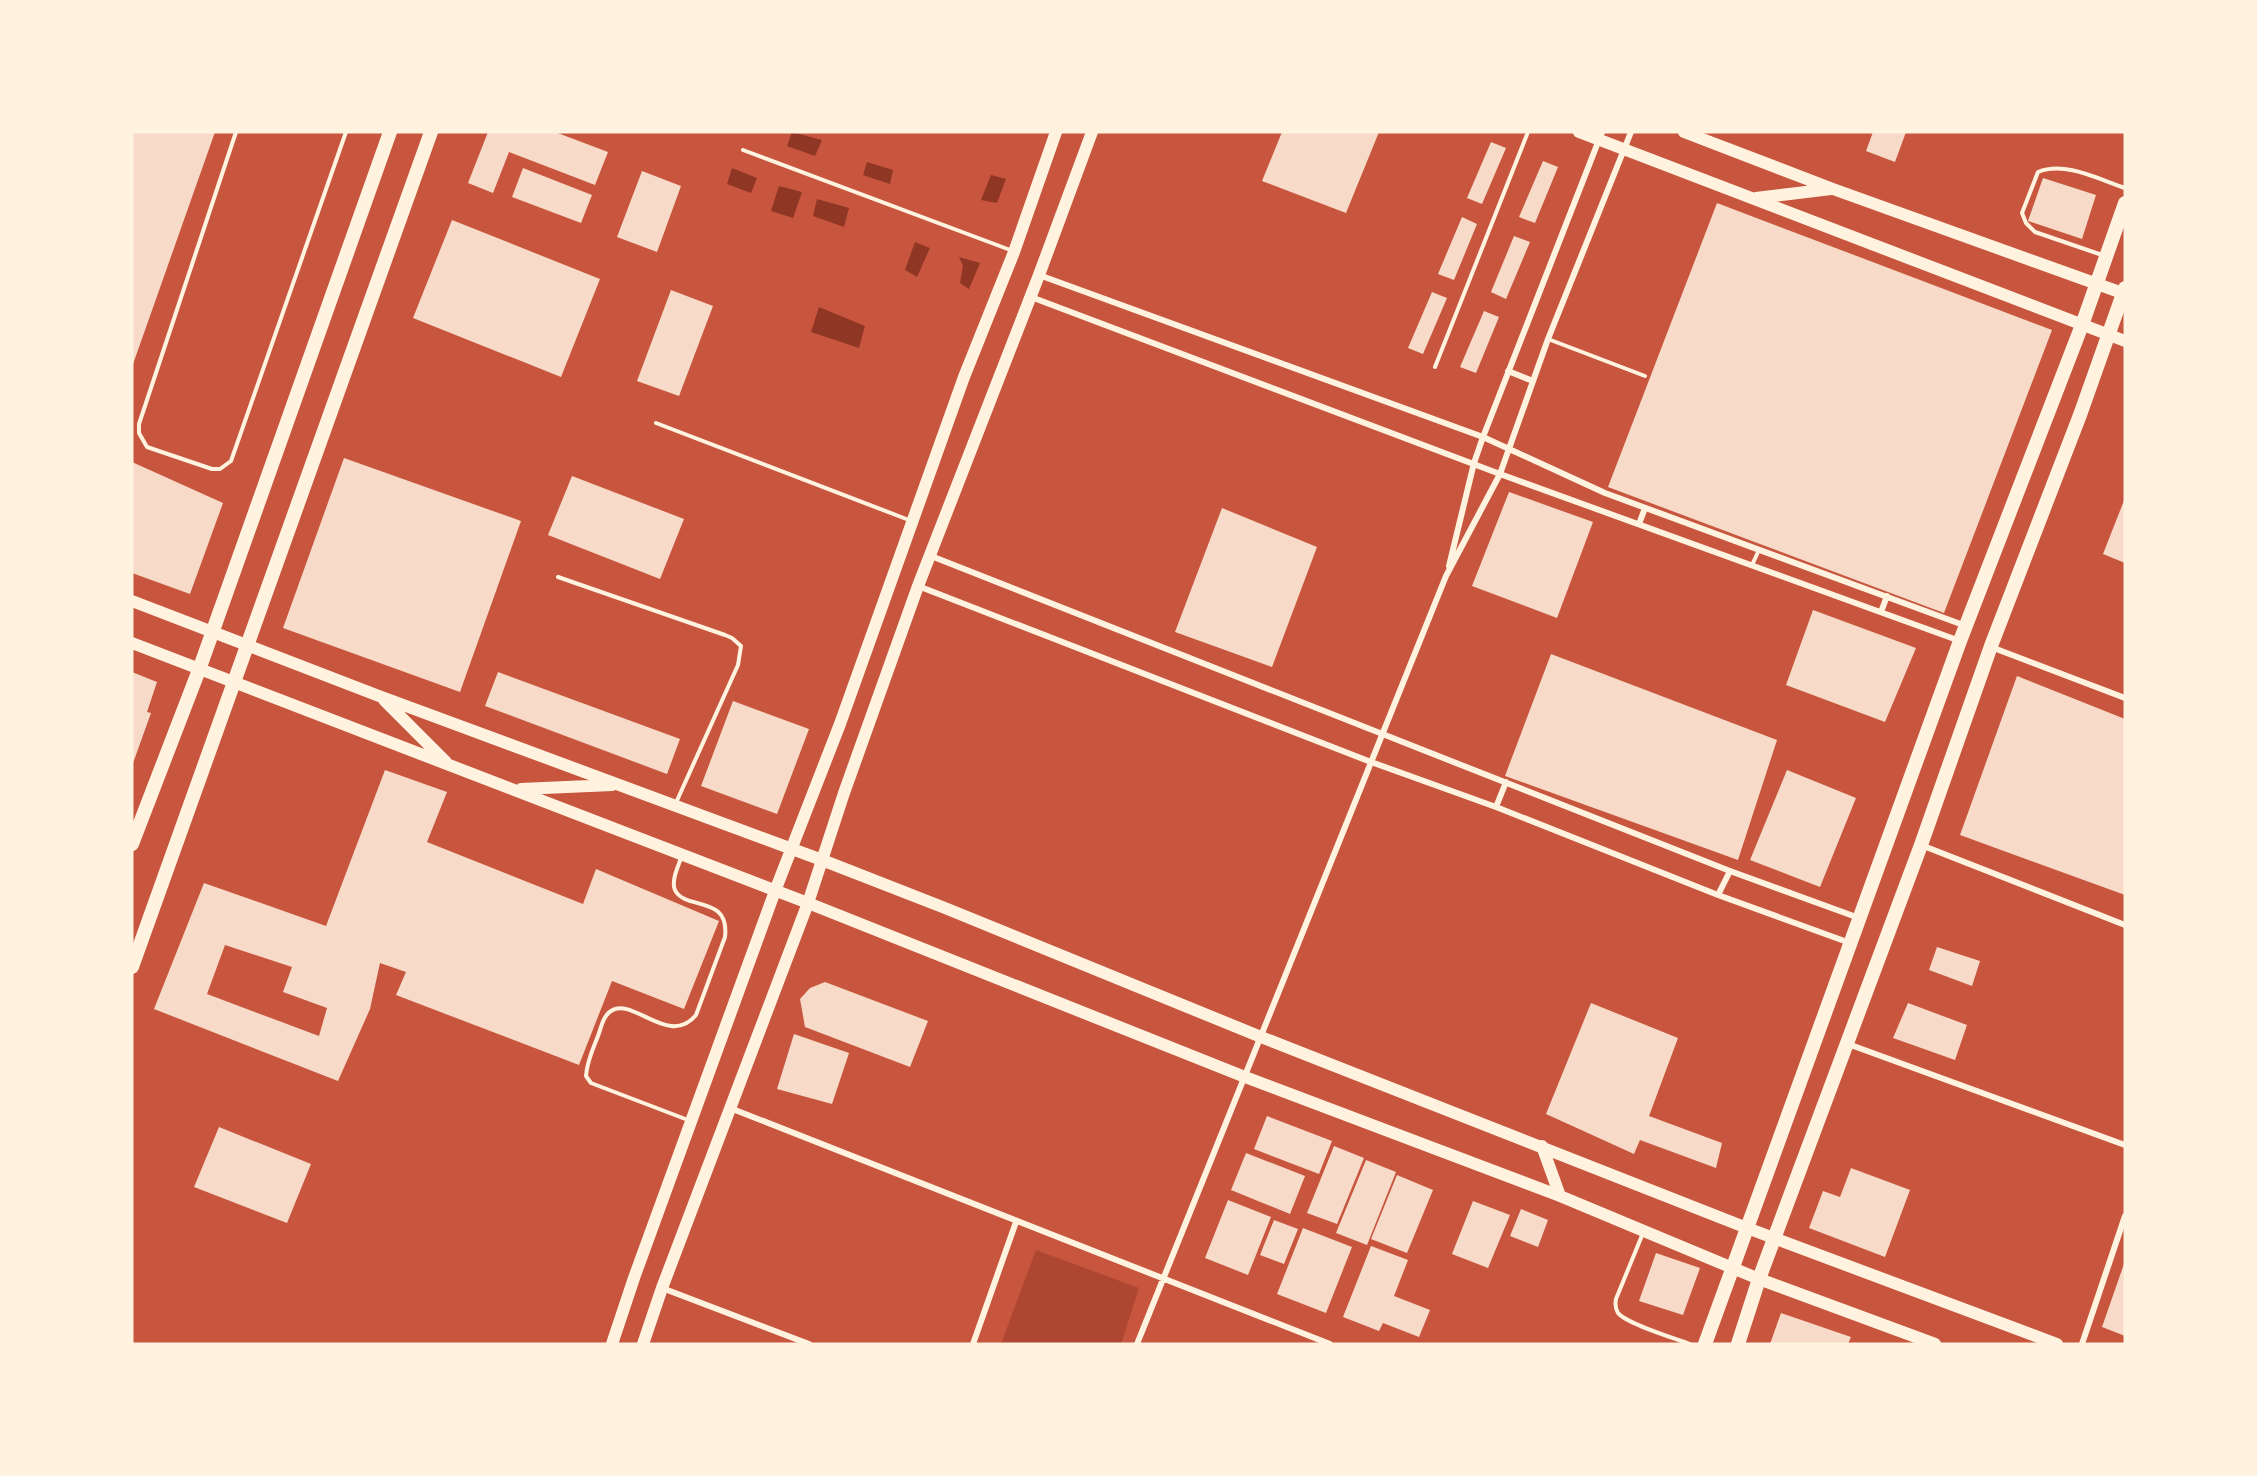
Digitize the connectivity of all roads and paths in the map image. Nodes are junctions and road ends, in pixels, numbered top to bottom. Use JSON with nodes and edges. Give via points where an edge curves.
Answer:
{"nodes":[{"id":1,"x":236,"y":132,"type":"edge"},
{"id":2,"x":346,"y":132,"type":"edge"},
{"id":3,"x":390,"y":132,"type":"edge"},
{"id":4,"x":430,"y":132,"type":"edge"},
{"id":5,"x":1056,"y":132,"type":"edge"},
{"id":6,"x":1092,"y":132,"type":"edge"},
{"id":7,"x":1528,"y":132,"type":"edge"},
{"id":8,"x":1579,"y":132,"type":"edge"},
{"id":9,"x":1631,"y":132,"type":"edge"},
{"id":10,"x":1684,"y":132,"type":"edge"},
{"id":11,"x":1600,"y":136,"type":"edge"},
{"id":12,"x":1625,"y":148,"type":"junction"},
{"id":13,"x":743,"y":150,"type":"dead end"},
{"id":14,"x":2125,"y":188,"type":"edge"},
{"id":15,"x":1833,"y":189,"type":"junction"},
{"id":16,"x":1755,"y":198,"type":"junction"},
{"id":17,"x":2125,"y":203,"type":"edge"},
{"id":18,"x":1014,"y":252,"type":"junction"},
{"id":19,"x":2106,"y":256,"type":"junction"},
{"id":20,"x":1039,"y":275,"type":"junction"},
{"id":21,"x":2097,"y":283,"type":"junction"},
{"id":22,"x":2124,"y":292,"type":"edge"},
{"id":23,"x":1031,"y":297,"type":"junction"},
{"id":24,"x":2082,"y":325,"type":"junction"},
{"id":25,"x":2108,"y":335,"type":"junction"},
{"id":26,"x":1548,"y":339,"type":"junction"},
{"id":27,"x":2125,"y":341,"type":"edge"},
{"id":28,"x":1436,"y":367,"type":"dead end"},
{"id":29,"x":1508,"y":372,"type":"junction"},
{"id":30,"x":1645,"y":376,"type":"dead end"},
{"id":31,"x":1533,"y":381,"type":"junction"},
{"id":32,"x":656,"y":423,"type":"dead end"},
{"id":33,"x":1483,"y":437,"type":"junction"},
{"id":34,"x":1510,"y":448,"type":"junction"},
{"id":35,"x":1474,"y":464,"type":"junction"},
{"id":36,"x":1500,"y":474,"type":"junction"},
{"id":37,"x":1645,"y":508,"type":"junction"},
{"id":38,"x":913,"y":521,"type":"junction"},
{"id":39,"x":1639,"y":524,"type":"junction"},
{"id":40,"x":1759,"y":549,"type":"junction"},
{"id":41,"x":931,"y":556,"type":"junction"},
{"id":42,"x":1752,"y":565,"type":"junction"},
{"id":43,"x":1446,"y":576,"type":"junction"},
{"id":44,"x":558,"y":578,"type":"dead end"},
{"id":45,"x":918,"y":586,"type":"junction"},
{"id":46,"x":1887,"y":596,"type":"junction"},
{"id":47,"x":132,"y":601,"type":"edge"},
{"id":48,"x":1881,"y":612,"type":"junction"},
{"id":49,"x":1966,"y":626,"type":"junction"},
{"id":50,"x":213,"y":631,"type":"junction"},
{"id":51,"x":1960,"y":641,"type":"junction"},
{"id":52,"x":132,"y":643,"type":"edge"},
{"id":53,"x":247,"y":644,"type":"junction"},
{"id":54,"x":1991,"y":646,"type":"junction"},
{"id":55,"x":199,"y":670,"type":"junction"},
{"id":56,"x":234,"y":683,"type":"junction"},
{"id":57,"x":379,"y":696,"type":"junction"},
{"id":58,"x":2125,"y":698,"type":"edge"},
{"id":59,"x":1382,"y":733,"type":"junction"},
{"id":60,"x":1371,"y":762,"type":"junction"},
{"id":61,"x":449,"y":765,"type":"junction"},
{"id":62,"x":1506,"y":782,"type":"junction"},
{"id":63,"x":619,"y":785,"type":"junction"},
{"id":64,"x":516,"y":790,"type":"junction"},
{"id":65,"x":675,"y":806,"type":"junction"},
{"id":66,"x":1496,"y":807,"type":"junction"},
{"id":67,"x":132,"y":844,"type":"edge"},
{"id":68,"x":1921,"y":845,"type":"junction"},
{"id":69,"x":792,"y":849,"type":"junction"},
{"id":70,"x":682,"y":855,"type":"junction"},
{"id":71,"x":822,"y":860,"type":"junction"},
{"id":72,"x":1730,"y":871,"type":"junction"},
{"id":73,"x":775,"y":891,"type":"junction"},
{"id":74,"x":1718,"y":895,"type":"junction"},
{"id":75,"x":808,"y":903,"type":"junction"},
{"id":76,"x":1860,"y":919,"type":"junction"},
{"id":77,"x":2125,"y":925,"type":"edge"},
{"id":78,"x":1851,"y":944,"type":"junction"},
{"id":79,"x":132,"y":967,"type":"edge"},
{"id":80,"x":1261,"y":1037,"type":"junction"},
{"id":81,"x":1847,"y":1044,"type":"junction"},
{"id":82,"x":1245,"y":1077,"type":"junction"},
{"id":83,"x":729,"y":1108,"type":"junction"},
{"id":84,"x":692,"y":1122,"type":"junction"},
{"id":85,"x":2125,"y":1145,"type":"edge"},
{"id":86,"x":1542,"y":1146,"type":"junction"},
{"id":87,"x":1560,"y":1196,"type":"junction"},
{"id":88,"x":2125,"y":1216,"type":"edge"},
{"id":89,"x":1016,"y":1222,"type":"junction"},
{"id":90,"x":1747,"y":1228,"type":"junction"},
{"id":91,"x":1644,"y":1231,"type":"junction"},
{"id":92,"x":1775,"y":1238,"type":"junction"},
{"id":93,"x":1732,"y":1268,"type":"junction"},
{"id":94,"x":1162,"y":1280,"type":"junction"},
{"id":95,"x":1759,"y":1280,"type":"junction"},
{"id":96,"x":662,"y":1288,"type":"junction"},
{"id":97,"x":612,"y":1344,"type":"edge"},
{"id":98,"x":643,"y":1344,"type":"edge"},
{"id":99,"x":809,"y":1344,"type":"edge"},
{"id":100,"x":973,"y":1344,"type":"edge"},
{"id":101,"x":1137,"y":1344,"type":"edge"},
{"id":102,"x":1330,"y":1344,"type":"edge"},
{"id":103,"x":1690,"y":1344,"type":"edge"},
{"id":104,"x":1705,"y":1344,"type":"edge"},
{"id":105,"x":1737,"y":1344,"type":"edge"},
{"id":106,"x":1935,"y":1344,"type":"edge"},
{"id":107,"x":2057,"y":1344,"type":"edge"},
{"id":108,"x":2082,"y":1344,"type":"edge"}],
"edges":[{"from":1,"to":2,"type":"lane","via":[[139,424],[147,447],[212,469],[220,469],[231,461]]},
{"from":3,"to":50,"type":"main road"},
{"from":4,"to":53,"type":"main road"},
{"from":5,"to":18,"type":"main road"},
{"from":6,"to":20,"type":"main road"},
{"from":7,"to":28,"type":"lane"},
{"from":8,"to":11,"type":"main road"},
{"from":9,"to":12,"type":"street"},
{"from":10,"to":15,"type":"main road"},
{"from":11,"to":12,"type":"main road"},
{"from":11,"to":29,"type":"street"},
{"from":12,"to":16,"type":"main road"},
{"from":12,"to":26,"type":"street"},
{"from":13,"to":18,"type":"lane"},
{"from":14,"to":19,"type":"lane","via":[[2061,168],[2049,168],[2038,172],[2022,213],[2035,232]]},
{"from":15,"to":16,"type":"main road"},
{"from":15,"to":21,"type":"main road"},
{"from":16,"to":24,"type":"main road"},
{"from":17,"to":19,"type":"main road"},
{"from":18,"to":38,"type":"main road"},
{"from":19,"to":21,"type":"main road"},
{"from":20,"to":23,"type":"main road"},
{"from":20,"to":33,"type":"street"},
{"from":21,"to":22,"type":"main road"},
{"from":21,"to":24,"type":"main road"},
{"from":22,"to":25,"type":"main road"},
{"from":23,"to":35,"type":"street"},
{"from":23,"to":41,"type":"main road"},
{"from":24,"to":25,"type":"main road"},
{"from":24,"to":49,"type":"main road"},
{"from":25,"to":27,"type":"main road"},
{"from":25,"to":54,"type":"main road"},
{"from":26,"to":30,"type":"lane"},
{"from":26,"to":31,"type":"street"},
{"from":29,"to":31,"type":"street"},
{"from":29,"to":33,"type":"street"},
{"from":31,"to":34,"type":"street"},
{"from":32,"to":38,"type":"lane"},
{"from":33,"to":34,"type":"street"},
{"from":33,"to":35,"type":"street"},
{"from":34,"to":36,"type":"street"},
{"from":34,"to":37,"type":"street"},
{"from":35,"to":36,"type":"street"},
{"from":35,"to":43,"type":"street"},
{"from":36,"to":39,"type":"street"},
{"from":36,"to":43,"type":"street"},
{"from":37,"to":39,"type":"street"},
{"from":37,"to":40,"type":"street"},
{"from":38,"to":69,"type":"main road"},
{"from":39,"to":42,"type":"street"},
{"from":40,"to":42,"type":"lane"},
{"from":40,"to":46,"type":"street"},
{"from":41,"to":45,"type":"main road"},
{"from":41,"to":59,"type":"street"},
{"from":42,"to":48,"type":"street"},
{"from":43,"to":59,"type":"street"},
{"from":44,"to":65,"type":"lane","via":[[725,635],[741,646],[738,665]]},
{"from":45,"to":60,"type":"street"},
{"from":45,"to":71,"type":"main road"},
{"from":46,"to":48,"type":"street"},
{"from":46,"to":49,"type":"street"},
{"from":47,"to":50,"type":"main road"},
{"from":48,"to":51,"type":"street"},
{"from":49,"to":51,"type":"main road"},
{"from":50,"to":53,"type":"main road"},
{"from":50,"to":55,"type":"main road"},
{"from":51,"to":76,"type":"main road"},
{"from":52,"to":55,"type":"main road"},
{"from":53,"to":56,"type":"main road"},
{"from":53,"to":57,"type":"main road"},
{"from":54,"to":58,"type":"street"},
{"from":54,"to":68,"type":"main road"},
{"from":55,"to":56,"type":"main road"},
{"from":55,"to":67,"type":"main road"},
{"from":56,"to":61,"type":"main road"},
{"from":56,"to":79,"type":"main road"},
{"from":57,"to":61,"type":"main road"},
{"from":57,"to":63,"type":"main road"},
{"from":59,"to":60,"type":"street"},
{"from":59,"to":62,"type":"street"},
{"from":60,"to":66,"type":"street"},
{"from":60,"to":80,"type":"street"},
{"from":61,"to":64,"type":"main road"},
{"from":62,"to":66,"type":"street"},
{"from":62,"to":72,"type":"street"},
{"from":63,"to":64,"type":"main road"},
{"from":63,"to":65,"type":"main road"},
{"from":64,"to":70,"type":"main road"},
{"from":65,"to":69,"type":"main road"},
{"from":66,"to":74,"type":"street"},
{"from":68,"to":77,"type":"street"},
{"from":68,"to":81,"type":"main road"},
{"from":69,"to":71,"type":"main road"},
{"from":69,"to":73,"type":"main road"},
{"from":70,"to":73,"type":"main road"},
{"from":70,"to":84,"type":"lane","via":[[675,890],[715,910],[726,929],[696,1015],[681,1027],[622,1009],[612,1010],[586,1064],[586,1076],[591,1083]]},
{"from":71,"to":75,"type":"main road"},
{"from":71,"to":80,"type":"main road"},
{"from":72,"to":74,"type":"street"},
{"from":72,"to":76,"type":"street"},
{"from":73,"to":75,"type":"main road"},
{"from":73,"to":84,"type":"main road"},
{"from":74,"to":78,"type":"street"},
{"from":75,"to":82,"type":"main road"},
{"from":75,"to":83,"type":"main road"},
{"from":76,"to":78,"type":"main road"},
{"from":78,"to":90,"type":"main road"},
{"from":80,"to":82,"type":"street"},
{"from":80,"to":86,"type":"main road"},
{"from":81,"to":85,"type":"street"},
{"from":81,"to":92,"type":"main road"},
{"from":82,"to":87,"type":"main road"},
{"from":82,"to":94,"type":"street"},
{"from":83,"to":89,"type":"street"},
{"from":83,"to":96,"type":"main road"},
{"from":84,"to":97,"type":"main road"},
{"from":86,"to":87,"type":"main road"},
{"from":86,"to":90,"type":"main road"},
{"from":87,"to":91,"type":"main road"},
{"from":88,"to":108,"type":"street"},
{"from":89,"to":94,"type":"street"},
{"from":89,"to":100,"type":"street"},
{"from":90,"to":92,"type":"main road"},
{"from":90,"to":93,"type":"main road"},
{"from":91,"to":93,"type":"main road"},
{"from":91,"to":103,"type":"lane","via":[[1616,1299],[1616,1308],[1629,1321]]},
{"from":92,"to":95,"type":"main road"},
{"from":92,"to":107,"type":"main road"},
{"from":93,"to":95,"type":"main road"},
{"from":93,"to":104,"type":"main road"},
{"from":94,"to":101,"type":"street"},
{"from":94,"to":102,"type":"street"},
{"from":95,"to":105,"type":"main road"},
{"from":95,"to":106,"type":"main road"},
{"from":96,"to":98,"type":"main road"},
{"from":96,"to":99,"type":"street"}]}
